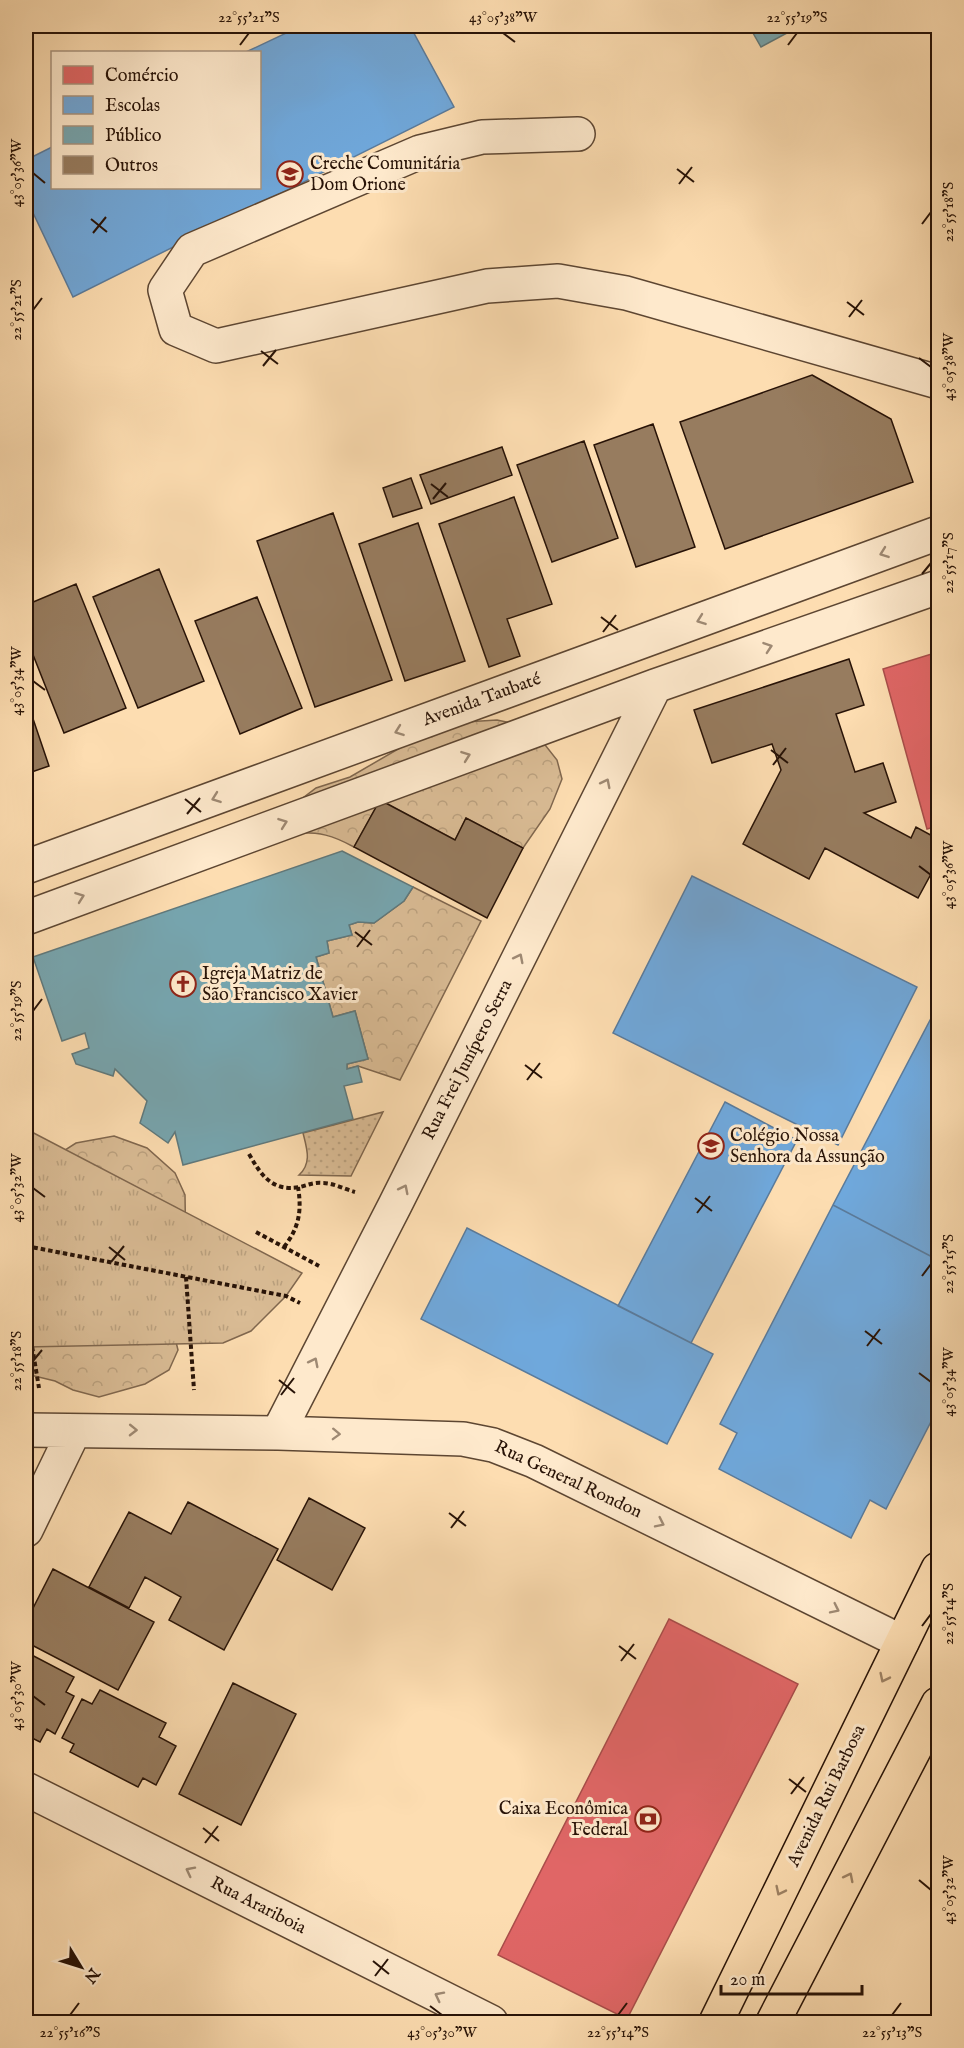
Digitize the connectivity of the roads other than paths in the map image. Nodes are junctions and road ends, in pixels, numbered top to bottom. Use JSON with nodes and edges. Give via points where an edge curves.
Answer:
{"nodes":[{"id":1,"x":578,"y":134,"type":"dead end"},
{"id":2,"x":939,"y":382,"type":"edge"},
{"id":3,"x":939,"y":533,"type":"edge"},
{"id":4,"x":939,"y":587,"type":"edge"},
{"id":5,"x":655,"y":686,"type":"junction"},
{"id":6,"x":26,"y":867,"type":"edge"},
{"id":7,"x":26,"y":918,"type":"edge"},
{"id":8,"x":48,"y":1431,"type":"edge"},
{"id":9,"x":278,"y":1433,"type":"junction"},
{"id":10,"x":26,"y":1530,"type":"edge"},
{"id":11,"x":939,"y":1569,"type":"edge"},
{"id":12,"x":902,"y":1642,"type":"junction"},
{"id":13,"x":939,"y":1704,"type":"edge"},
{"id":14,"x":26,"y":1789,"type":"edge"},
{"id":15,"x":491,"y":2022,"type":"edge"},
{"id":16,"x":716,"y":2022,"type":"edge"},
{"id":17,"x":774,"y":2022,"type":"edge"}],
"edges":[{"from":1,"to":2,"type":"street","via":[[482,137],[420,152],[192,250],[165,290],[176,329],[216,346],[487,286],[558,281],[626,293]]},
{"from":3,"to":6,"type":"street","name":"Avenida Taubaté","one_way":true},
{"from":5,"to":4,"type":"street","one_way":true},
{"from":7,"to":5,"type":"street","one_way":true},
{"from":9,"to":5,"type":"street","name":"Rua Frei Junípero Serra","one_way":true},
{"from":8,"to":9,"type":"street","name":"Rua General Rondon","one_way":true},
{"from":8,"to":10,"type":"street"},
{"from":9,"to":12,"type":"street","name":"Rua General Rondon","one_way":true,"via":[[463,1439],[493,1445],[534,1461]]},
{"from":11,"to":12,"type":"main road","name":"Avenida Rui Barbosa"},
{"from":12,"to":16,"type":"main road","name":"Avenida Rui Barbosa","one_way":true},
{"from":17,"to":13,"type":"main road","one_way":true},
{"from":15,"to":14,"type":"street","name":"Rua Arariboia","one_way":true}]}
